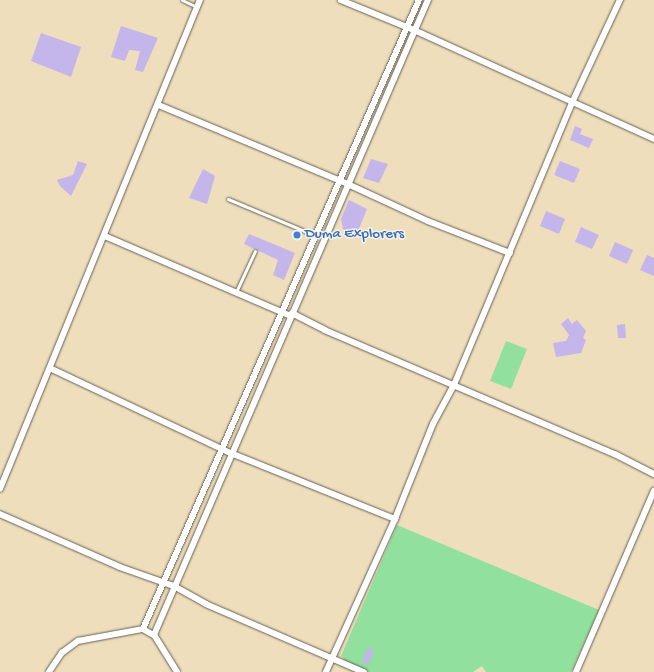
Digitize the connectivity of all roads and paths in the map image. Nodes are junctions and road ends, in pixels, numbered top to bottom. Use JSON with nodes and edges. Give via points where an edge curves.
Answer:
{"nodes":[{"id":1,"x":182,"y":0,"type":"edge"},
{"id":2,"x":200,"y":0,"type":"edge"},
{"id":3,"x":341,"y":0,"type":"edge"},
{"id":4,"x":419,"y":0,"type":"edge"},
{"id":5,"x":428,"y":0,"type":"edge"},
{"id":6,"x":620,"y":0,"type":"edge"},
{"id":7,"x":197,"y":7,"type":"junction"},
{"id":8,"x":407,"y":27,"type":"junction"},
{"id":9,"x":414,"y":30,"type":"junction"},
{"id":10,"x":572,"y":104,"type":"junction"},
{"id":11,"x":158,"y":105,"type":"junction"},
{"id":12,"x":654,"y":139,"type":"edge"},
{"id":13,"x":338,"y":180,"type":"junction"},
{"id":14,"x":348,"y":184,"type":"junction"},
{"id":15,"x":228,"y":199,"type":"dead end"},
{"id":16,"x":314,"y":235,"type":"junction"},
{"id":17,"x":105,"y":236,"type":"junction"},
{"id":18,"x":255,"y":251,"type":"dead end"},
{"id":19,"x":510,"y":253,"type":"junction"},
{"id":20,"x":236,"y":292,"type":"junction"},
{"id":21,"x":280,"y":311,"type":"junction"},
{"id":22,"x":291,"y":314,"type":"junction"},
{"id":23,"x":50,"y":368,"type":"junction"},
{"id":24,"x":454,"y":385,"type":"junction"},
{"id":25,"x":221,"y":448,"type":"junction"},
{"id":26,"x":231,"y":453,"type":"junction"},
{"id":27,"x":654,"y":474,"type":"edge"},
{"id":28,"x":0,"y":489,"type":"edge"},
{"id":29,"x":654,"y":491,"type":"edge"},
{"id":30,"x":0,"y":514,"type":"edge"},
{"id":31,"x":395,"y":519,"type":"junction"},
{"id":32,"x":164,"y":582,"type":"junction"},
{"id":33,"x":174,"y":586,"type":"junction"},
{"id":34,"x":143,"y":629,"type":"junction"},
{"id":35,"x":154,"y":636,"type":"junction"},
{"id":36,"x":332,"y":658,"type":"junction"},
{"id":37,"x":49,"y":672,"type":"edge"},
{"id":38,"x":176,"y":672,"type":"edge"},
{"id":39,"x":326,"y":672,"type":"edge"},
{"id":40,"x":364,"y":672,"type":"edge"},
{"id":41,"x":576,"y":672,"type":"edge"}],
"edges":[{"from":1,"to":7,"type":"lane"},
{"from":2,"to":7,"type":"street"},
{"from":3,"to":8,"type":"street"},
{"from":4,"to":8,"type":"street"},
{"from":5,"to":9,"type":"street"},
{"from":6,"to":10,"type":"street"},
{"from":7,"to":11,"type":"street"},
{"from":8,"to":9,"type":"street"},
{"from":8,"to":13,"type":"street"},
{"from":9,"to":10,"type":"street"},
{"from":9,"to":14,"type":"street"},
{"from":10,"to":12,"type":"street"},
{"from":10,"to":19,"type":"street"},
{"from":11,"to":13,"type":"street"},
{"from":11,"to":17,"type":"street"},
{"from":13,"to":14,"type":"street"},
{"from":13,"to":16,"type":"street"},
{"from":14,"to":19,"type":"street","via":[[428,221]]},
{"from":14,"to":22,"type":"street"},
{"from":15,"to":16,"type":"lane"},
{"from":16,"to":21,"type":"street"},
{"from":17,"to":20,"type":"street"},
{"from":17,"to":23,"type":"street"},
{"from":18,"to":20,"type":"lane"},
{"from":19,"to":24,"type":"street"},
{"from":20,"to":21,"type":"street"},
{"from":21,"to":22,"type":"street"},
{"from":21,"to":25,"type":"street"},
{"from":22,"to":24,"type":"street"},
{"from":22,"to":26,"type":"street"},
{"from":23,"to":25,"type":"street"},
{"from":23,"to":28,"type":"street"},
{"from":24,"to":27,"type":"street","via":[[615,454]]},
{"from":24,"to":31,"type":"street","via":[[433,424]]},
{"from":25,"to":26,"type":"street"},
{"from":25,"to":32,"type":"street"},
{"from":26,"to":31,"type":"street"},
{"from":26,"to":33,"type":"street"},
{"from":29,"to":41,"type":"street"},
{"from":30,"to":32,"type":"street","via":[[120,567]]},
{"from":31,"to":36,"type":"street"},
{"from":32,"to":33,"type":"street"},
{"from":32,"to":34,"type":"street"},
{"from":33,"to":35,"type":"street"},
{"from":33,"to":36,"type":"street","via":[[206,604]]},
{"from":34,"to":35,"type":"street"},
{"from":34,"to":37,"type":"street","via":[[78,641],[62,653]]},
{"from":35,"to":38,"type":"street"},
{"from":36,"to":39,"type":"street"},
{"from":36,"to":40,"type":"street"}]}
